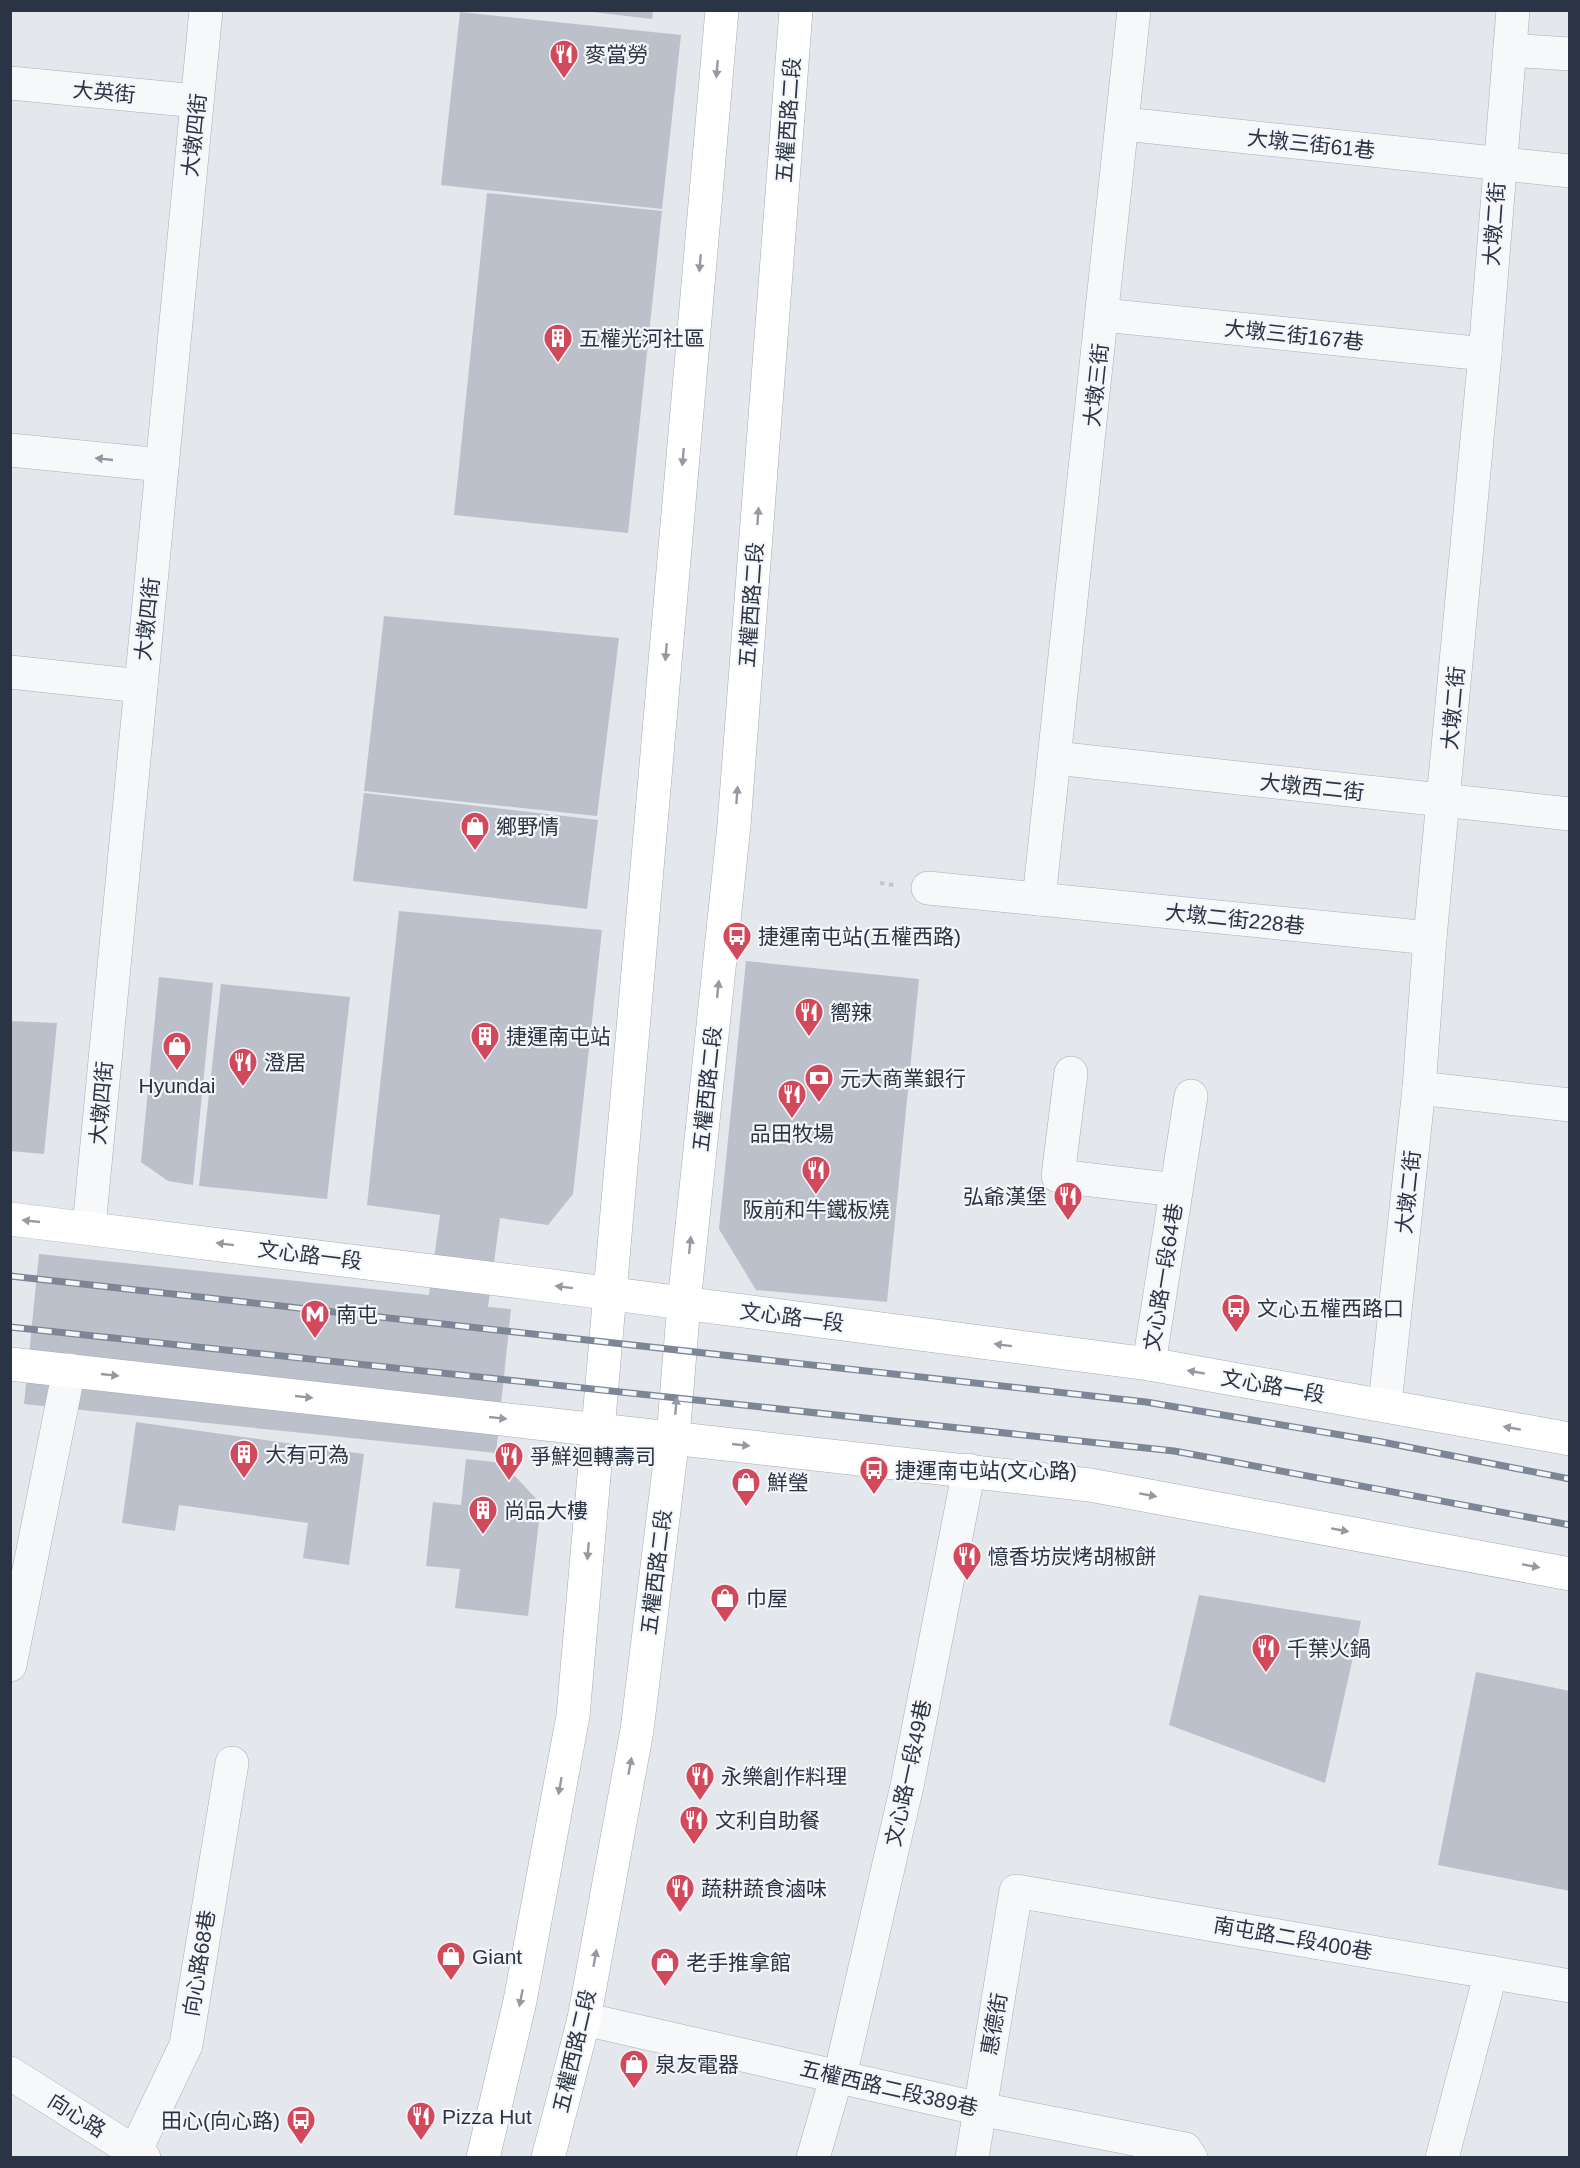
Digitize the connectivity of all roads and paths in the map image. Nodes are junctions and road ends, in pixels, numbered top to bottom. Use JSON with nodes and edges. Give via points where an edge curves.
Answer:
{"nodes":[{"id":1,"x":206,"y":10,"type":"edge"},
{"id":2,"x":722,"y":10,"type":"edge"},
{"id":3,"x":796,"y":10,"type":"edge"},
{"id":4,"x":1134,"y":10,"type":"edge"},
{"id":5,"x":1512,"y":10,"type":"edge"},
{"id":6,"x":1510,"y":50,"type":"junction"},
{"id":7,"x":1569,"y":54,"type":"edge"},
{"id":8,"x":10,"y":83,"type":"edge"},
{"id":9,"x":197,"y":101,"type":"junction"},
{"id":10,"x":1124,"y":124,"type":"junction"},
{"id":11,"x":1498,"y":163,"type":"junction"},
{"id":12,"x":1569,"y":171,"type":"edge"},
{"id":13,"x":1103,"y":315,"type":"junction"},
{"id":14,"x":1485,"y":354,"type":"junction"},
{"id":15,"x":10,"y":450,"type":"edge"},
{"id":16,"x":162,"y":465,"type":"junction"},
{"id":17,"x":10,"y":672,"type":"edge"},
{"id":18,"x":141,"y":686,"type":"junction"},
{"id":19,"x":1055,"y":758,"type":"junction"},
{"id":20,"x":1444,"y":802,"type":"junction"},
{"id":21,"x":1569,"y":814,"type":"edge"},
{"id":22,"x":928,"y":888,"type":"dead end"},
{"id":23,"x":1040,"y":900,"type":"junction"},
{"id":24,"x":1430,"y":938,"type":"junction"},
{"id":25,"x":1071,"y":1073,"type":"dead end"},
{"id":26,"x":1419,"y":1088,"type":"junction"},
{"id":27,"x":1191,"y":1096,"type":"dead end"},
{"id":28,"x":1569,"y":1105,"type":"edge"},
{"id":29,"x":1176,"y":1190,"type":"junction"},
{"id":30,"x":10,"y":1219,"type":"edge"},
{"id":31,"x":89,"y":1227,"type":"junction"},
{"id":32,"x":612,"y":1293,"type":"junction"},
{"id":33,"x":684,"y":1303,"type":"junction"},
{"id":34,"x":10,"y":1364,"type":"edge"},
{"id":35,"x":1149,"y":1364,"type":"junction"},
{"id":36,"x":69,"y":1371,"type":"junction"},
{"id":37,"x":1385,"y":1404,"type":"junction"},
{"id":38,"x":599,"y":1430,"type":"junction"},
{"id":39,"x":673,"y":1437,"type":"junction"},
{"id":40,"x":1569,"y":1439,"type":"edge"},
{"id":41,"x":969,"y":1470,"type":"junction"},
{"id":42,"x":1569,"y":1574,"type":"edge"},
{"id":43,"x":10,"y":1665,"type":"edge"},
{"id":44,"x":232,"y":1763,"type":"dead end"},
{"id":45,"x":1017,"y":1891,"type":"joint"},
{"id":46,"x":1491,"y":1972,"type":"junction"},
{"id":47,"x":1569,"y":1986,"type":"edge"},
{"id":48,"x":584,"y":2019,"type":"junction"},
{"id":49,"x":10,"y":2073,"type":"edge"},
{"id":50,"x":838,"y":2075,"type":"junction"},
{"id":51,"x":980,"y":2109,"type":"junction"},
{"id":52,"x":137,"y":2156,"type":"edge"},
{"id":53,"x":483,"y":2157,"type":"edge"},
{"id":54,"x":548,"y":2157,"type":"edge"},
{"id":55,"x":813,"y":2157,"type":"edge"},
{"id":56,"x":972,"y":2157,"type":"edge"},
{"id":57,"x":1191,"y":2157,"type":"edge"},
{"id":58,"x":1442,"y":2157,"type":"edge"}],
"edges":[{"from":1,"to":9,"type":"street","name":"大墩四街"},
{"from":2,"to":32,"type":"main road","one_way":true},
{"from":33,"to":3,"type":"main road","name":"五權西路二段","one_way":true,"via":[[735,825]]},
{"from":4,"to":10,"type":"street","name":"大墩三街"},
{"from":5,"to":6,"type":"street","name":"大墩二街"},
{"from":6,"to":7,"type":"street"},
{"from":6,"to":11,"type":"street","name":"大墩二街"},
{"from":8,"to":9,"type":"street","name":"大英街"},
{"from":9,"to":16,"type":"street","name":"大墩四街"},
{"from":10,"to":11,"type":"street","name":"大墩三街61巷"},
{"from":10,"to":13,"type":"street","name":"大墩三街"},
{"from":11,"to":12,"type":"street","name":"大墩三街61巷"},
{"from":11,"to":14,"type":"street","name":"大墩二街"},
{"from":13,"to":14,"type":"street","name":"大墩三街167巷"},
{"from":13,"to":19,"type":"street","name":"大墩三街"},
{"from":14,"to":20,"type":"street","name":"大墩二街"},
{"from":16,"to":15,"type":"street","one_way":true},
{"from":16,"to":18,"type":"street","name":"大墩四街"},
{"from":17,"to":18,"type":"street"},
{"from":18,"to":31,"type":"street","name":"大墩四街"},
{"from":19,"to":20,"type":"street","name":"大墩西二街"},
{"from":19,"to":23,"type":"street"},
{"from":20,"to":21,"type":"street","name":"大墩西二街"},
{"from":20,"to":24,"type":"street","name":"大墩二街"},
{"from":22,"to":23,"type":"street","name":"大墩二街228巷"},
{"from":23,"to":24,"type":"street","name":"大墩二街228巷"},
{"from":24,"to":26,"type":"street","name":"大墩二街"},
{"from":25,"to":29,"type":"street","name":"文心路一段64巷","via":[[1058,1176]]},
{"from":26,"to":28,"type":"street"},
{"from":26,"to":37,"type":"street","name":"大墩二街"},
{"from":27,"to":29,"type":"street","name":"文心路一段64巷"},
{"from":29,"to":35,"type":"street","name":"文心路一段64巷"},
{"from":31,"to":30,"type":"main road","name":"文心路一段","one_way":true},
{"from":32,"to":31,"type":"main road","name":"文心路一段","one_way":true},
{"from":32,"to":33,"type":"main road","name":"文心路一段"},
{"from":32,"to":38,"type":"main road"},
{"from":35,"to":33,"type":"main road","name":"文心路一段","one_way":true},
{"from":39,"to":33,"type":"main road","name":"五權西路二段","one_way":true},
{"from":34,"to":36,"type":"main road"},
{"from":37,"to":35,"type":"main road","name":"文心路一段","one_way":true},
{"from":36,"to":38,"type":"main road","one_way":true},
{"from":36,"to":43,"type":"street"},
{"from":40,"to":37,"type":"main road","name":"文心路一段","one_way":true},
{"from":38,"to":39,"type":"main road"},
{"from":38,"to":53,"type":"main road","one_way":true,"via":[[573,1716],[520,2001]]},
{"from":39,"to":41,"type":"main road","one_way":true},
{"from":48,"to":39,"type":"main road","name":"五權西路二段","one_way":true,"via":[[637,1730]]},
{"from":41,"to":42,"type":"main road","one_way":true,"via":[[1090,1485]]},
{"from":41,"to":50,"type":"street","name":"文心路一段49巷","via":[[907,1786]]},
{"from":44,"to":52,"type":"street","name":"向心路68巷","via":[[186,2045]]},
{"from":45,"to":46,"type":"street","name":"南屯路二段400巷"},
{"from":45,"to":51,"type":"street","name":"惠德街"},
{"from":46,"to":47,"type":"street","name":"南屯路二段400巷"},
{"from":46,"to":58,"type":"street"},
{"from":48,"to":50,"type":"street","name":"五權西路二段389巷"},
{"from":48,"to":54,"type":"main road","name":"五權西路二段"},
{"from":49,"to":52,"type":"street","name":"向心路"},
{"from":50,"to":51,"type":"street","name":"五權西路二段389巷"},
{"from":50,"to":55,"type":"street","name":"文心路一段49巷"},
{"from":51,"to":56,"type":"street","name":"惠德街"},
{"from":51,"to":57,"type":"street","name":"五權西路二段389巷","via":[[1185,2148]]}]}
